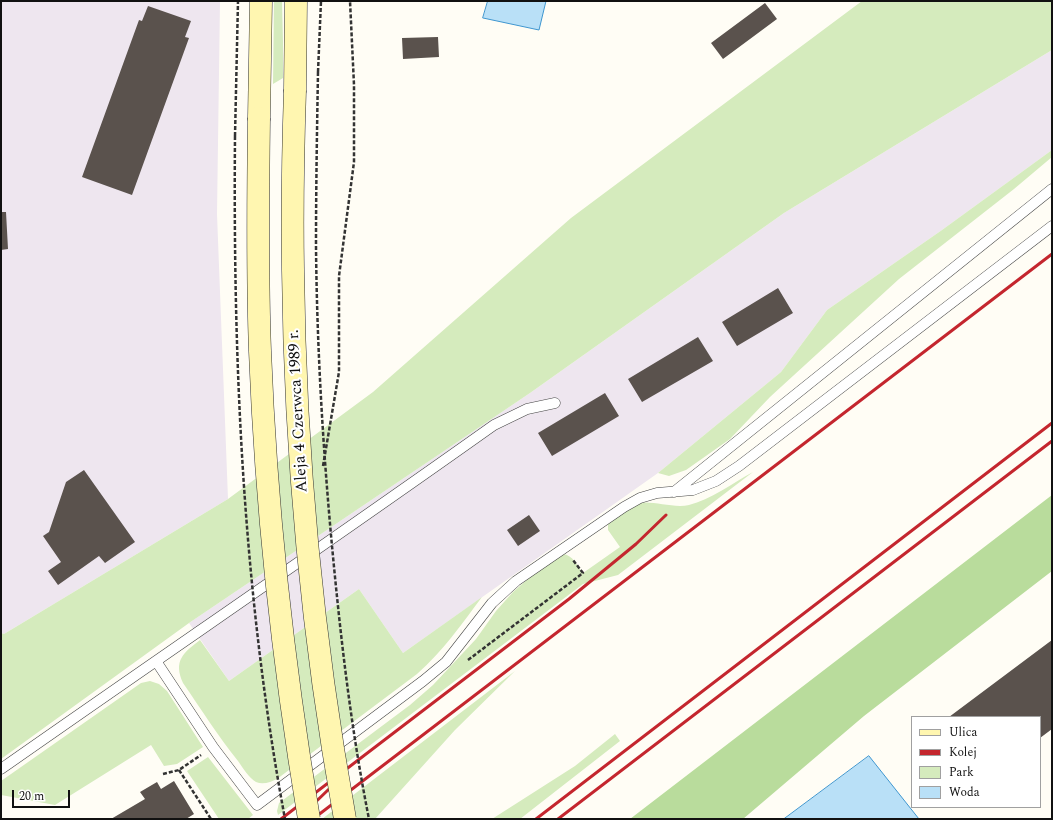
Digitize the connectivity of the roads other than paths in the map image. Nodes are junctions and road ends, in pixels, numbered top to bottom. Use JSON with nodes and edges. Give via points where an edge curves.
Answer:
{"nodes":[{"id":1,"x":261,"y":1,"type":"edge"},
{"id":2,"x":296,"y":1,"type":"edge"},
{"id":3,"x":1052,"y":189,"type":"edge"},
{"id":4,"x":1052,"y":226,"type":"edge"},
{"id":5,"x":555,"y":403,"type":"dead end"},
{"id":6,"x":674,"y":492,"type":"junction"},
{"id":7,"x":156,"y":661,"type":"junction"},
{"id":8,"x":1,"y":769,"type":"edge"},
{"id":9,"x":310,"y":819,"type":"edge"},
{"id":10,"x":344,"y":819,"type":"edge"}],
"edges":[{"from":1,"to":9,"type":"main road","bridge":true,"via":[[258,279],[267,484],[288,681]]},
{"from":2,"to":10,"type":"main road","name":"Aleja 4 Czerwca 1989 r.","bridge":true,"via":[[293,270],[301,475],[313,605]]},
{"from":3,"to":6,"type":"lane"},
{"from":4,"to":6,"type":"lane","via":[[739,466],[693,490]]},
{"from":5,"to":7,"type":"lane","via":[[528,409],[500,421]]},
{"from":6,"to":7,"type":"lane","via":[[640,498],[624,507],[516,581],[492,603],[446,662],[257,805],[213,747]]},
{"from":7,"to":8,"type":"lane"}]}
